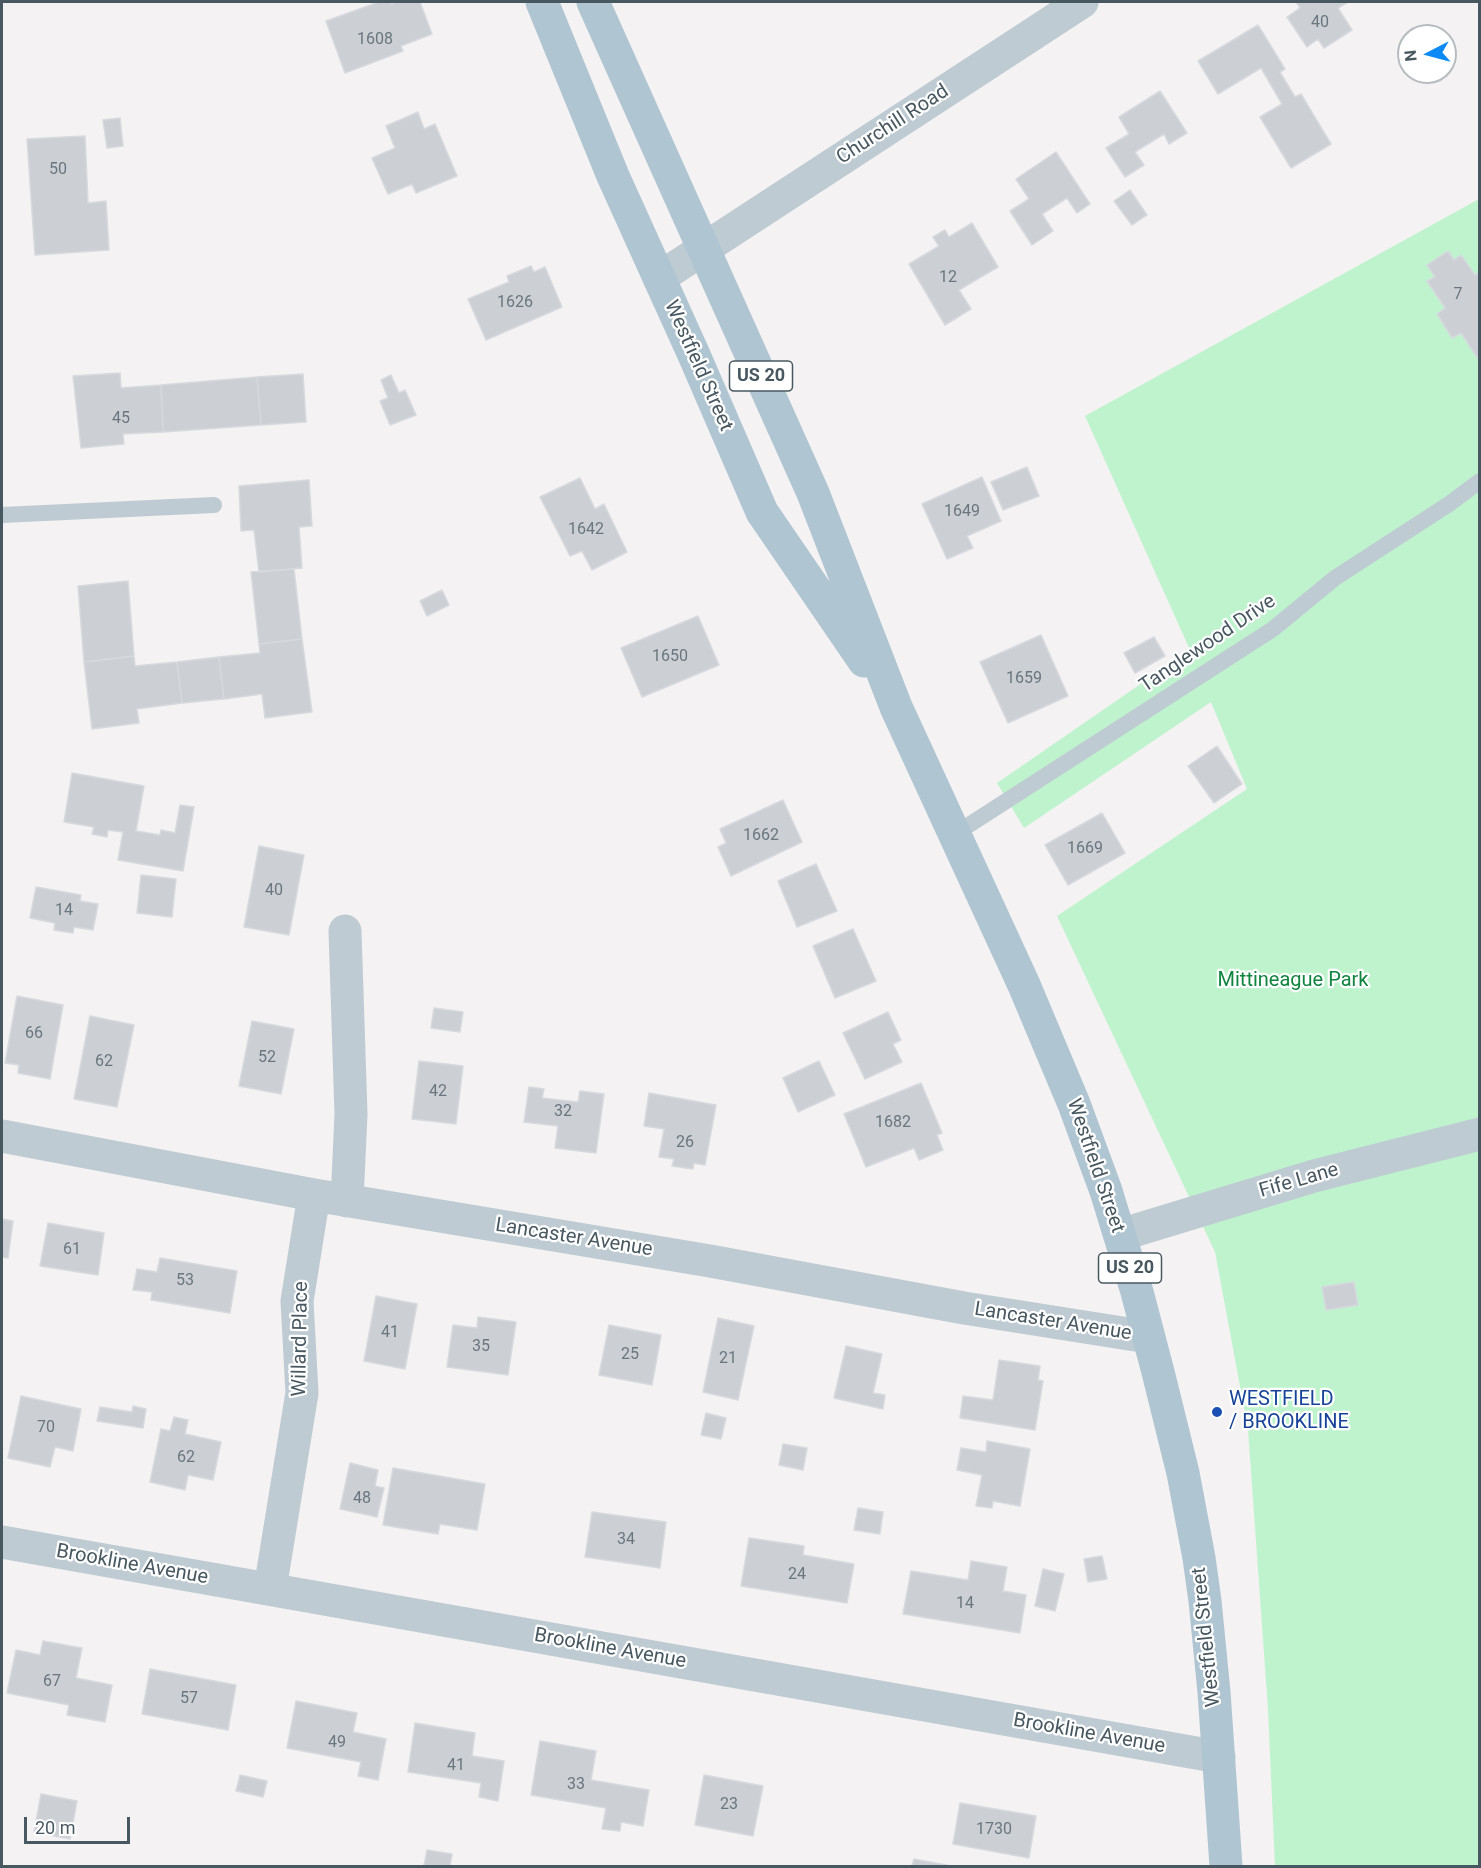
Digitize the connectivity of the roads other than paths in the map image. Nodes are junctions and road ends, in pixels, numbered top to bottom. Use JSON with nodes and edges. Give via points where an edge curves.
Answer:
{"nodes":[{"id":1,"x":542,"y":2,"type":"edge"},
{"id":2,"x":593,"y":2,"type":"edge"},
{"id":3,"x":1082,"y":2,"type":"edge"},
{"id":4,"x":704,"y":248,"type":"junction"},
{"id":5,"x":658,"y":278,"type":"junction"},
{"id":6,"x":1479,"y":481,"type":"edge"},
{"id":7,"x":214,"y":505,"type":"dead end"},
{"id":8,"x":2,"y":515,"type":"edge"},
{"id":9,"x":896,"y":707,"type":"junction"},
{"id":10,"x":955,"y":834,"type":"junction"},
{"id":11,"x":345,"y":931,"type":"dead end"},
{"id":12,"x":1479,"y":1134,"type":"edge"},
{"id":13,"x":2,"y":1136,"type":"edge"},
{"id":14,"x":314,"y":1196,"type":"junction"},
{"id":15,"x":347,"y":1201,"type":"junction"},
{"id":16,"x":1120,"y":1235,"type":"junction"},
{"id":17,"x":1148,"y":1337,"type":"junction"},
{"id":18,"x":2,"y":1542,"type":"edge"},
{"id":19,"x":270,"y":1589,"type":"junction"},
{"id":20,"x":1219,"y":1757,"type":"junction"},
{"id":21,"x":1226,"y":1866,"type":"edge"}],
"edges":[{"from":1,"to":5,"type":"main road","name":"Westfield Street","number":"US 20"},
{"from":2,"to":4,"type":"main road","name":"Westfield Street","number":"US 20"},
{"from":3,"to":4,"type":"street","name":"Churchill Road"},
{"from":4,"to":5,"type":"street","name":"Churchill Road"},
{"from":4,"to":9,"type":"main road","name":"Westfield Street","number":"US 20","via":[[813,493]]},
{"from":5,"to":9,"type":"main road","name":"Westfield Street","number":"US 20","via":[[762,512]]},
{"from":6,"to":10,"type":"lane","name":"Tanglewood Drive","via":[[1335,578],[1273,629]]},
{"from":7,"to":8,"type":"lane"},
{"from":9,"to":10,"type":"main road","name":"Westfield Street","number":"US 20"},
{"from":10,"to":16,"type":"main road","name":"Westfield Street","number":"US 20","via":[[1050,1044]]},
{"from":11,"to":15,"type":"street","via":[[351,1114]]},
{"from":12,"to":16,"type":"street","name":"Fife Lane","via":[[1314,1176]]},
{"from":13,"to":14,"type":"street","name":"Lancaster Avenue"},
{"from":14,"to":15,"type":"street","name":"Lancaster Avenue"},
{"from":14,"to":19,"type":"street","name":"Willard Place","via":[[297,1301],[302,1393]]},
{"from":15,"to":17,"type":"street","name":"Lancaster Avenue"},
{"from":16,"to":17,"type":"main road","name":"Westfield Street","number":"US 20"},
{"from":17,"to":20,"type":"main road","name":"Westfield Street","number":"US 20","via":[[1199,1558]]},
{"from":18,"to":19,"type":"street","name":"Brookline Avenue"},
{"from":19,"to":20,"type":"street","name":"Brookline Avenue"},
{"from":20,"to":21,"type":"main road","name":"Westfield Street","number":"US 20"}]}
